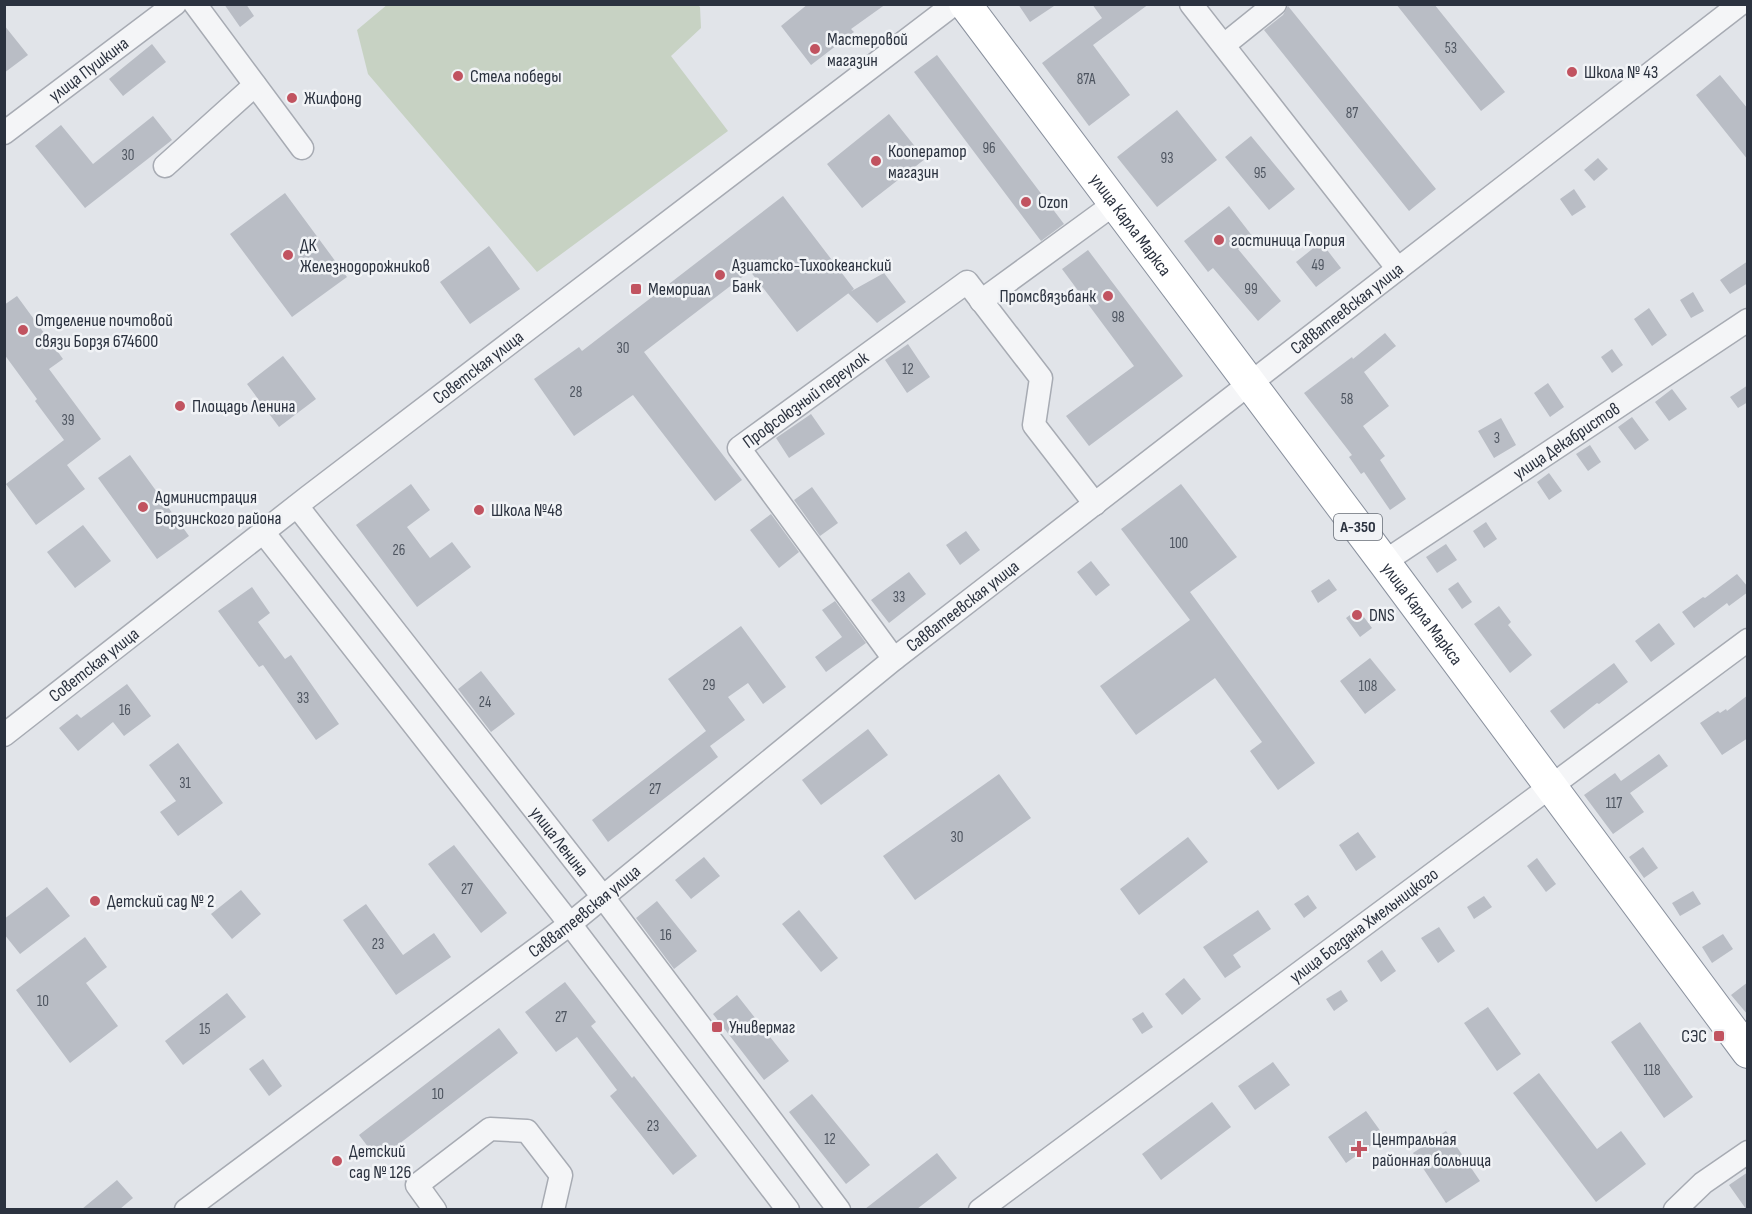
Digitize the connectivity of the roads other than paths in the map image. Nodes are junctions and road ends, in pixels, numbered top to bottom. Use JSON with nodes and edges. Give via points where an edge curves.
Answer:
{"nodes":[{"id":1,"x":175,"y":4,"type":"edge"},
{"id":2,"x":195,"y":4,"type":"edge"},
{"id":3,"x":954,"y":4,"type":"edge"},
{"id":4,"x":965,"y":4,"type":"edge"},
{"id":5,"x":1191,"y":4,"type":"edge"},
{"id":6,"x":1275,"y":4,"type":"edge"},
{"id":7,"x":1740,"y":4,"type":"edge"},
{"id":8,"x":1224,"y":45,"type":"junction"},
{"id":9,"x":255,"y":85,"type":"junction"},
{"id":10,"x":5,"y":132,"type":"edge"},
{"id":11,"x":302,"y":148,"type":"dead end"},
{"id":12,"x":165,"y":166,"type":"dead end"},
{"id":13,"x":1114,"y":204,"type":"junction"},
{"id":14,"x":1398,"y":269,"type":"junction"},
{"id":15,"x":981,"y":301,"type":"junction"},
{"id":16,"x":1748,"y":320,"type":"edge"},
{"id":17,"x":1251,"y":383,"type":"junction"},
{"id":18,"x":1095,"y":504,"type":"junction"},
{"id":19,"x":297,"y":506,"type":"junction"},
{"id":20,"x":263,"y":532,"type":"junction"},
{"id":21,"x":1384,"y":562,"type":"junction"},
{"id":22,"x":1748,"y":640,"type":"edge"},
{"id":23,"x":894,"y":659,"type":"junction"},
{"id":24,"x":4,"y":735,"type":"edge"},
{"id":25,"x":1551,"y":786,"type":"junction"},
{"id":26,"x":603,"y":897,"type":"junction"},
{"id":27,"x":570,"y":924,"type":"junction"},
{"id":28,"x":1748,"y":1052,"type":"edge"},
{"id":29,"x":1748,"y":1152,"type":"edge"},
{"id":30,"x":186,"y":1209,"type":"edge"},
{"id":31,"x":435,"y":1209,"type":"edge"},
{"id":32,"x":553,"y":1209,"type":"edge"},
{"id":33,"x":789,"y":1209,"type":"edge"},
{"id":34,"x":839,"y":1209,"type":"edge"},
{"id":35,"x":980,"y":1209,"type":"edge"},
{"id":36,"x":1675,"y":1209,"type":"edge"}],
"edges":[{"from":1,"to":10,"type":"street","name":"улица Пушкина"},
{"from":2,"to":9,"type":"street"},
{"from":3,"to":19,"type":"street","name":"Советская улица"},
{"from":4,"to":13,"type":"highway","name":"улица Карла Маркса","number":"А-350"},
{"from":5,"to":8,"type":"street"},
{"from":6,"to":8,"type":"street"},
{"from":7,"to":14,"type":"street","name":"Савватеевская улица"},
{"from":8,"to":14,"type":"street"},
{"from":9,"to":11,"type":"street"},
{"from":9,"to":12,"type":"street"},
{"from":13,"to":15,"type":"street"},
{"from":13,"to":17,"type":"highway","name":"улица Карла Маркса","number":"А-350"},
{"from":14,"to":17,"type":"street","name":"Савватеевская улица"},
{"from":15,"to":18,"type":"street","via":[[1041,378],[1034,425]]},
{"from":15,"to":23,"type":"street","name":"Профсоюзный переулок","via":[[967,282],[739,448]]},
{"from":16,"to":21,"type":"street","name":"улица Декабристов"},
{"from":17,"to":18,"type":"street","name":"Савватеевская улица"},
{"from":17,"to":21,"type":"highway","name":"улица Карла Маркса","number":"А-350"},
{"from":18,"to":23,"type":"street","name":"Савватеевская улица"},
{"from":19,"to":20,"type":"street","name":"Советская улица"},
{"from":19,"to":26,"type":"street","name":"улица Ленина"},
{"from":20,"to":24,"type":"street","name":"Советская улица"},
{"from":20,"to":27,"type":"street"},
{"from":21,"to":25,"type":"highway","name":"улица Карла Маркса","number":"А-350"},
{"from":22,"to":25,"type":"street","name":"улица Богдана Хмельницкого"},
{"from":23,"to":26,"type":"street","name":"Савватеевская улица"},
{"from":25,"to":28,"type":"highway","name":"улица Карла Маркса","number":"А-350"},
{"from":25,"to":35,"type":"street","name":"улица Богдана Хмельницкого"},
{"from":26,"to":27,"type":"street","name":"Савватеевская улица"},
{"from":26,"to":34,"type":"street","name":"улица Ленина"},
{"from":27,"to":30,"type":"street","name":"Савватеевская улица"},
{"from":27,"to":33,"type":"street"},
{"from":29,"to":36,"type":"street","via":[[1703,1183]]},
{"from":31,"to":32,"type":"street","via":[[417,1185],[490,1129],[527,1131],[561,1175]]}]}
